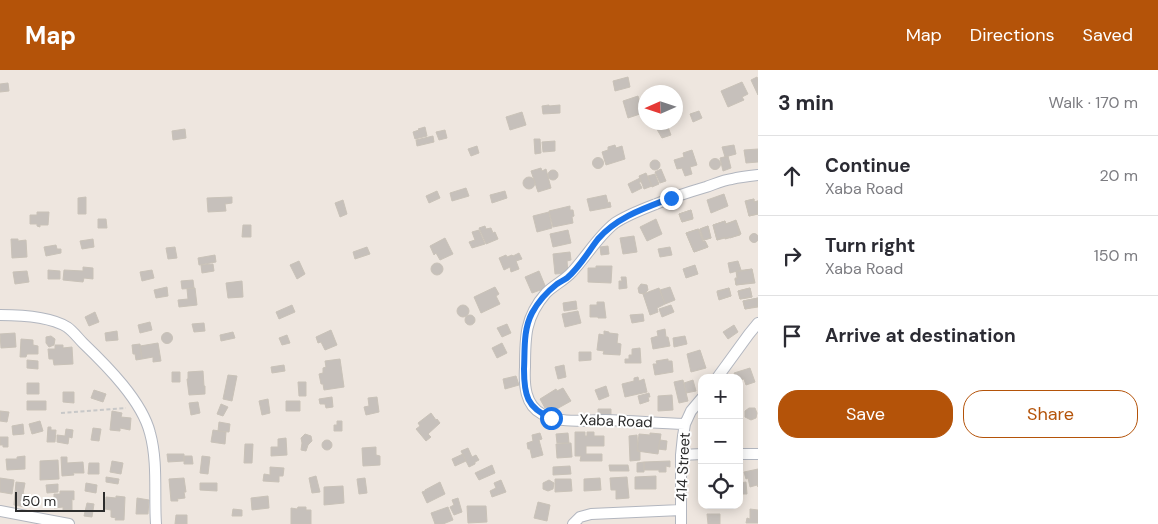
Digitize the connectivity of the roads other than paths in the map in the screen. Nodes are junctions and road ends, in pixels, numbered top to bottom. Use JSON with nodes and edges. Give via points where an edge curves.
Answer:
{"nodes":[{"id":1,"x":758,"y":175,"type":"edge"},
{"id":2,"x":0,"y":314,"type":"edge"},
{"id":3,"x":758,"y":323,"type":"edge"},
{"id":4,"x":719,"y":374,"type":"edge"},
{"id":5,"x":698,"y":403,"type":"edge"},
{"id":6,"x":685,"y":424,"type":"junction"},
{"id":7,"x":698,"y":454,"type":"edge"},
{"id":8,"x":743,"y":454,"type":"edge"},
{"id":9,"x":758,"y":454,"type":"edge"},
{"id":10,"x":681,"y":455,"type":"junction"},
{"id":11,"x":681,"y":510,"type":"junction"},
{"id":12,"x":0,"y":511,"type":"edge"},
{"id":13,"x":574,"y":522,"type":"edge"},
{"id":14,"x":69,"y":524,"type":"edge"},
{"id":15,"x":156,"y":524,"type":"edge"},
{"id":16,"x":682,"y":524,"type":"edge"}],
"edges":[{"from":1,"to":6,"type":"street","name":"Xaba Road","via":[[730,179],[671,198],[615,223],[567,277],[547,293],[532,313],[526,331],[526,390],[528,401],[540,414],[567,420]]},
{"from":2,"to":15,"type":"street","via":[[51,320],[67,327],[116,377],[139,406],[151,434],[154,452]]},
{"from":3,"to":4,"type":"street"},
{"from":5,"to":6,"type":"street","name":"414 Street"},
{"from":6,"to":10,"type":"street","name":"414 Street"},
{"from":7,"to":10,"type":"street"},
{"from":8,"to":9,"type":"street"},
{"from":10,"to":11,"type":"street","name":"414 Street"},
{"from":11,"to":13,"type":"street","via":[[591,514]]},
{"from":11,"to":16,"type":"street","name":"414 Street"},
{"from":12,"to":14,"type":"street"}]}
